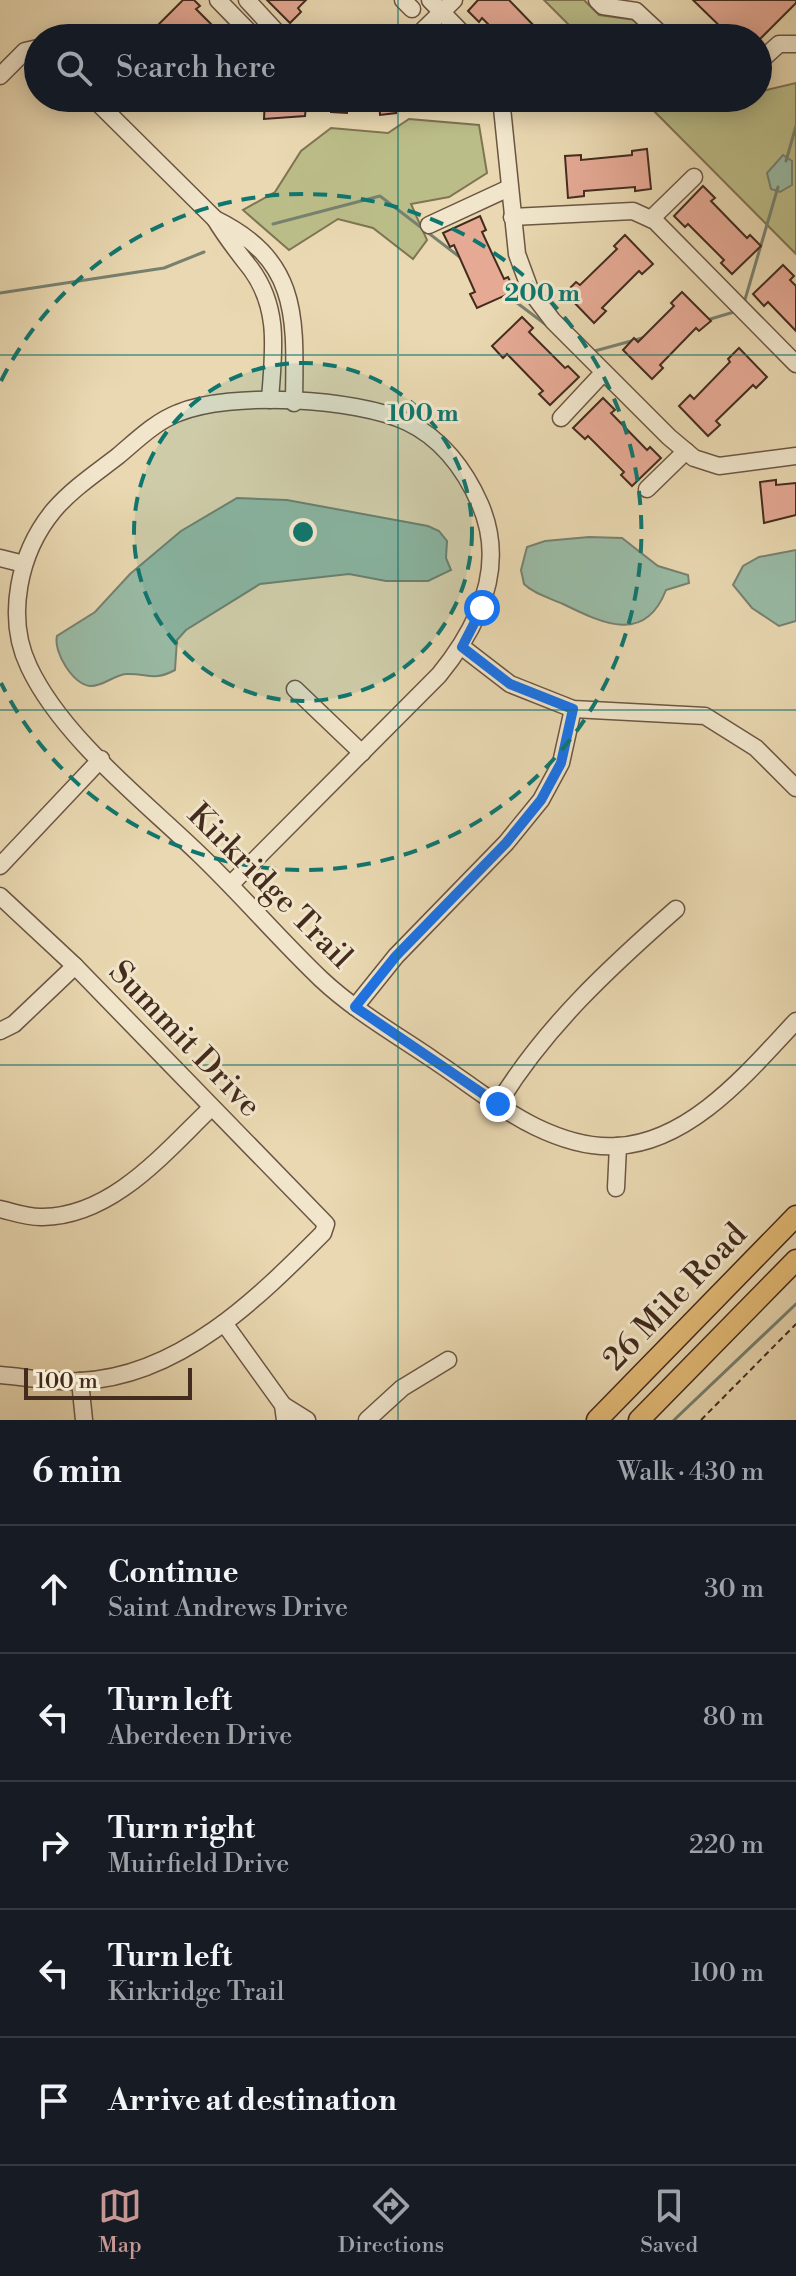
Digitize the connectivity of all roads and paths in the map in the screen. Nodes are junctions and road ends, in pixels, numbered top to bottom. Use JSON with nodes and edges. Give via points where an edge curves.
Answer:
{"nodes":[{"id":1,"x":218,"y":0,"type":"edge"},
{"id":2,"x":247,"y":0,"type":"edge"},
{"id":3,"x":597,"y":0,"type":"edge"},
{"id":4,"x":442,"y":4,"type":"edge"},
{"id":5,"x":241,"y":24,"type":"edge"},
{"id":6,"x":269,"y":24,"type":"edge"},
{"id":7,"x":426,"y":24,"type":"edge"},
{"id":8,"x":457,"y":24,"type":"edge"},
{"id":9,"x":650,"y":24,"type":"edge"},
{"id":10,"x":794,"y":41,"type":"edge"},
{"id":11,"x":772,"y":50,"type":"edge"},
{"id":12,"x":24,"y":52,"type":"edge"},
{"id":13,"x":0,"y":76,"type":"edge"},
{"id":14,"x":107,"y":112,"type":"edge"},
{"id":15,"x":502,"y":112,"type":"edge"},
{"id":16,"x":694,"y":177,"type":"dead end"},
{"id":17,"x":509,"y":188,"type":"junction"},
{"id":18,"x":512,"y":217,"type":"junction"},
{"id":19,"x":215,"y":219,"type":"junction"},
{"id":20,"x":651,"y":219,"type":"junction"},
{"id":21,"x":429,"y":225,"type":"dead end"},
{"id":22,"x":288,"y":298,"type":"junction"},
{"id":23,"x":269,"y":305,"type":"junction"},
{"id":24,"x":796,"y":364,"type":"edge"},
{"id":25,"x":603,"y":373,"type":"junction"},
{"id":26,"x":270,"y":400,"type":"junction"},
{"id":27,"x":294,"y":403,"type":"junction"},
{"id":28,"x":561,"y":418,"type":"dead end"},
{"id":29,"x":686,"y":451,"type":"junction"},
{"id":30,"x":796,"y":456,"type":"edge"},
{"id":31,"x":647,"y":489,"type":"dead end"},
{"id":32,"x":0,"y":558,"type":"edge"},
{"id":33,"x":24,"y":564,"type":"junction"},
{"id":34,"x":462,"y":647,"type":"junction"},
{"id":35,"x":295,"y":689,"type":"dead end"},
{"id":36,"x":573,"y":709,"type":"junction"},
{"id":37,"x":362,"y":753,"type":"junction"},
{"id":38,"x":101,"y":759,"type":"junction"},
{"id":39,"x":796,"y":788,"type":"edge"},
{"id":40,"x":0,"y":866,"type":"edge"},
{"id":41,"x":231,"y":884,"type":"junction"},
{"id":42,"x":0,"y":896,"type":"edge"},
{"id":43,"x":676,"y":909,"type":"dead end"},
{"id":44,"x":75,"y":966,"type":"junction"},
{"id":45,"x":355,"y":1007,"type":"junction"},
{"id":46,"x":796,"y":1021,"type":"edge"},
{"id":47,"x":0,"y":1031,"type":"edge"},
{"id":48,"x":498,"y":1104,"type":"junction"},
{"id":49,"x":211,"y":1108,"type":"junction"},
{"id":50,"x":618,"y":1146,"type":"junction"},
{"id":51,"x":616,"y":1188,"type":"dead end"},
{"id":52,"x":0,"y":1209,"type":"edge"},
{"id":53,"x":796,"y":1216,"type":"edge"},
{"id":54,"x":796,"y":1260,"type":"edge"},
{"id":55,"x":224,"y":1323,"type":"junction"},
{"id":56,"x":796,"y":1324,"type":"edge"},
{"id":57,"x":448,"y":1360,"type":"dead end"},
{"id":58,"x":645,"y":1371,"type":"junction"},
{"id":59,"x":0,"y":1375,"type":"edge"},
{"id":60,"x":80,"y":1381,"type":"junction"},
{"id":61,"x":666,"y":1391,"type":"junction"},
{"id":62,"x":284,"y":1412,"type":"edge"},
{"id":63,"x":84,"y":1420,"type":"edge"},
{"id":64,"x":307,"y":1420,"type":"edge"},
{"id":65,"x":367,"y":1420,"type":"edge"},
{"id":66,"x":597,"y":1420,"type":"edge"},
{"id":67,"x":639,"y":1420,"type":"edge"},
{"id":68,"x":701,"y":1420,"type":"edge"}],
"edges":[{"from":1,"to":5,"type":"street"},
{"from":2,"to":6,"type":"street"},
{"from":3,"to":9,"type":"street","via":[[603,6],[636,11]]},
{"from":4,"to":7,"type":"street"},
{"from":4,"to":8,"type":"street"},
{"from":10,"to":11,"type":"street"},
{"from":12,"to":13,"type":"street"},
{"from":14,"to":19,"type":"street"},
{"from":15,"to":17,"type":"street"},
{"from":16,"to":20,"type":"street"},
{"from":17,"to":18,"type":"street"},
{"from":17,"to":21,"type":"street"},
{"from":18,"to":20,"type":"street","via":[[633,211]]},
{"from":18,"to":25,"type":"street","via":[[517,254],[531,292]]},
{"from":19,"to":22,"type":"street","via":[[251,239],[274,267]]},
{"from":19,"to":23,"type":"street","via":[[256,276]]},
{"from":20,"to":24,"type":"street"},
{"from":22,"to":23,"type":"street"},
{"from":22,"to":27,"type":"street","via":[[296,336]]},
{"from":23,"to":26,"type":"street","via":[[276,338]]},
{"from":25,"to":28,"type":"street"},
{"from":25,"to":29,"type":"street"},
{"from":26,"to":27,"type":"street"},
{"from":26,"to":33,"type":"street","via":[[214,402],[157,424],[54,510]]},
{"from":27,"to":34,"type":"street","via":[[362,408],[406,421],[430,436],[472,485],[484,513],[491,568],[482,608]]},
{"from":29,"to":30,"type":"street","via":[[719,466]]},
{"from":29,"to":31,"type":"street"},
{"from":32,"to":33,"type":"street"},
{"from":33,"to":38,"type":"street","name":"Kirkridge Trail","via":[[17,623],[30,669],[64,719]]},
{"from":34,"to":36,"type":"street","via":[[510,684]]},
{"from":34,"to":37,"type":"street"},
{"from":35,"to":37,"type":"street"},
{"from":36,"to":39,"type":"street","via":[[705,716],[756,748]]},
{"from":36,"to":45,"type":"street","via":[[561,763],[541,800]]},
{"from":37,"to":41,"type":"street"},
{"from":38,"to":40,"type":"street"},
{"from":38,"to":41,"type":"street","name":"Kirkridge Trail"},
{"from":41,"to":45,"type":"street","name":"Kirkridge Trail","via":[[323,981]]},
{"from":42,"to":44,"type":"street","name":"Summit Drive"},
{"from":43,"to":48,"type":"street","via":[[558,1021],[526,1057]]},
{"from":44,"to":47,"type":"street"},
{"from":44,"to":49,"type":"street","name":"Summit Drive"},
{"from":45,"to":48,"type":"street","name":"Kirkridge Trail"},
{"from":46,"to":50,"type":"street","name":"Kirkridge Trail","via":[[712,1105],[674,1130]]},
{"from":48,"to":50,"type":"street","name":"Kirkridge Trail","via":[[575,1142]]},
{"from":49,"to":52,"type":"street","via":[[134,1181],[89,1207],[43,1217]]},
{"from":49,"to":55,"type":"street","name":"Summit Drive","via":[[326,1224],[268,1288]]},
{"from":50,"to":51,"type":"street"},
{"from":53,"to":58,"type":"main road","name":"26 Mile Road"},
{"from":54,"to":61,"type":"main road","name":"26 Mile Road"},
{"from":55,"to":60,"type":"street","via":[[131,1372]]},
{"from":55,"to":62,"type":"street"},
{"from":56,"to":68,"type":"path"},
{"from":57,"to":65,"type":"street","via":[[402,1388]]},
{"from":58,"to":61,"type":"main road"},
{"from":58,"to":66,"type":"main road","name":"26 Mile Road"},
{"from":59,"to":60,"type":"street"},
{"from":60,"to":63,"type":"street"},
{"from":61,"to":67,"type":"main road","name":"26 Mile Road"},
{"from":62,"to":64,"type":"street"}]}
